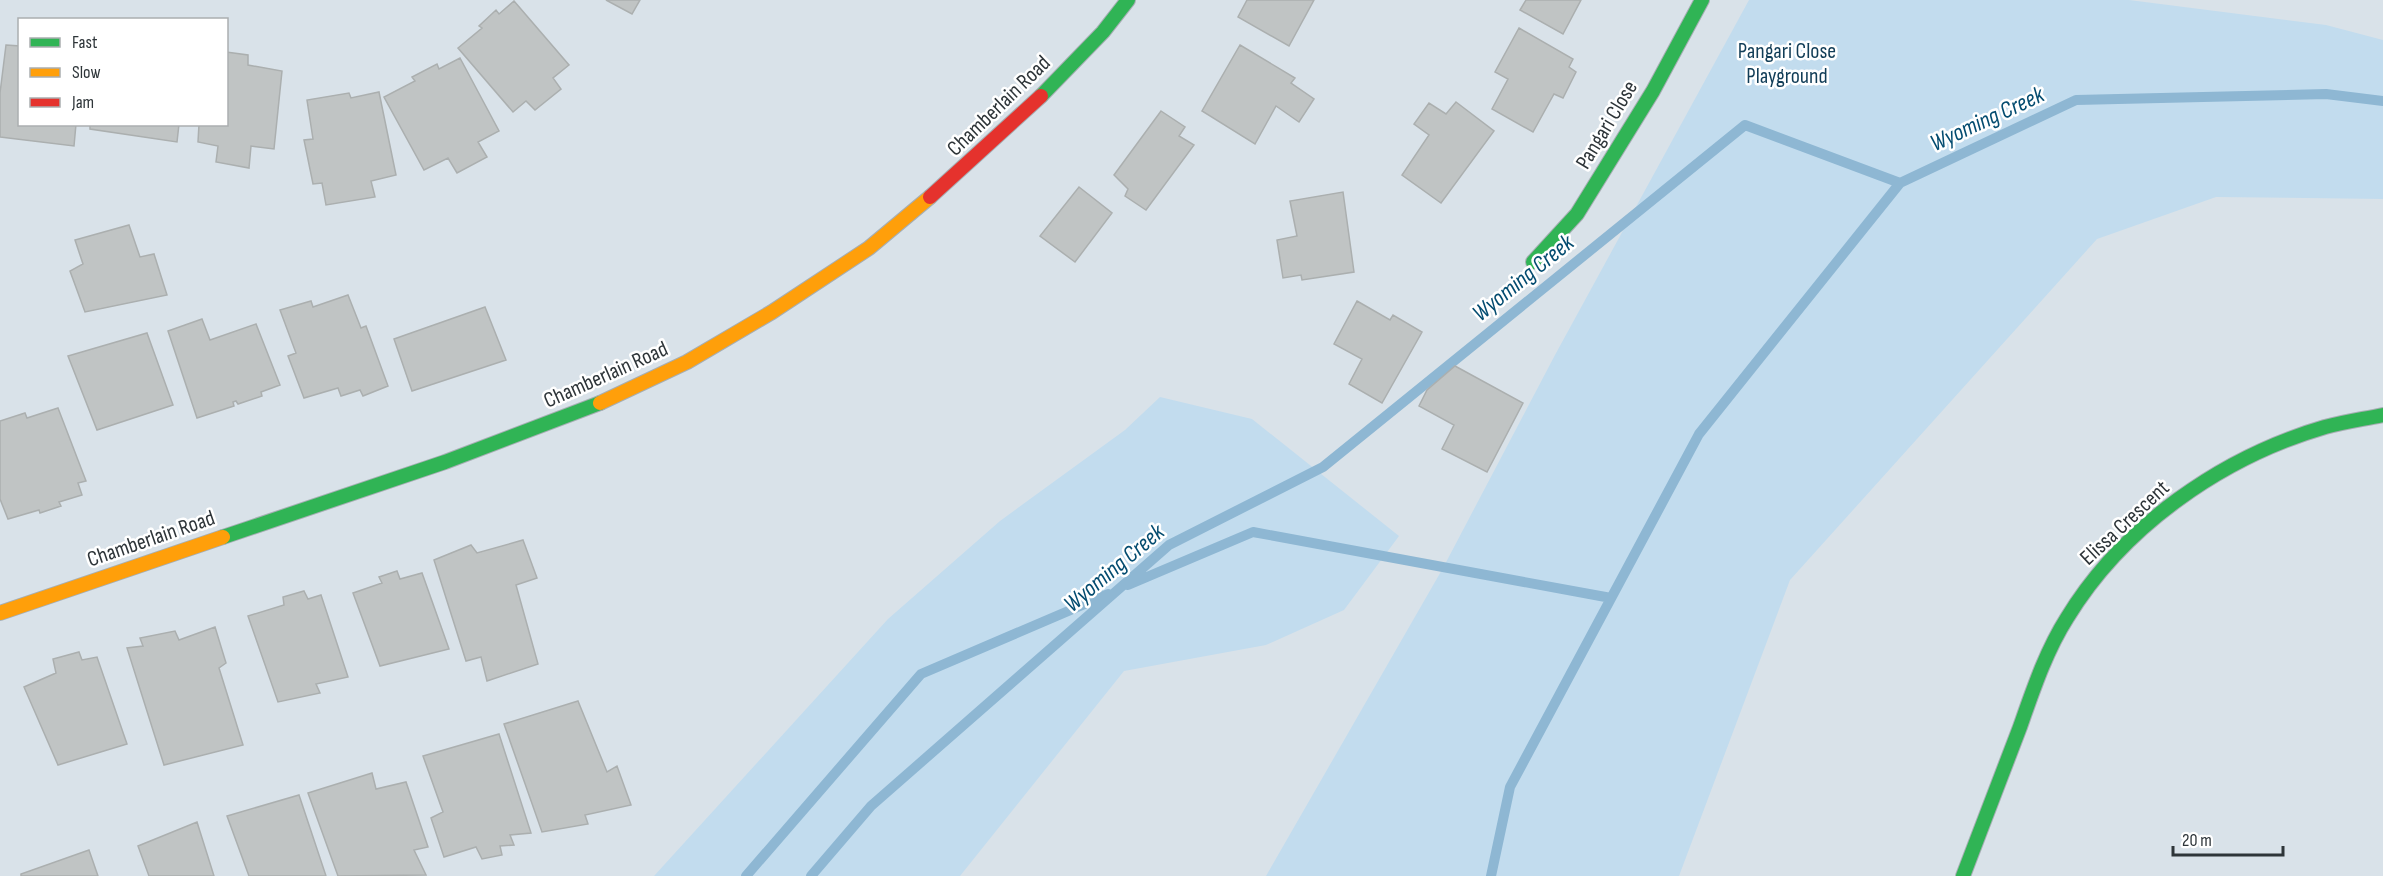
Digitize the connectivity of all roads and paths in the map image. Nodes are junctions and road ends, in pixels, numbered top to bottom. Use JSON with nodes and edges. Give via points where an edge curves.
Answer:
{"nodes":[{"id":1,"x":1128,"y":0,"type":"edge"},
{"id":2,"x":1702,"y":0,"type":"edge"},
{"id":3,"x":1533,"y":262,"type":"dead end"},
{"id":4,"x":2383,"y":415,"type":"edge"},
{"id":5,"x":0,"y":613,"type":"edge"},
{"id":6,"x":1963,"y":876,"type":"edge"}],
"edges":[{"from":1,"to":5,"type":"street","name":"Chamberlain Road","via":[[1103,32],[1027,111],[869,248],[687,362],[581,412]]},
{"from":2,"to":3,"type":"street","name":"Pangari Close","via":[[1653,91],[1577,214]]},
{"from":4,"to":6,"type":"street","name":"Elissa Crescent","via":[[2326,427],[2244,459],[2200,484],[2105,564],[2066,619],[2040,673]]}]}
